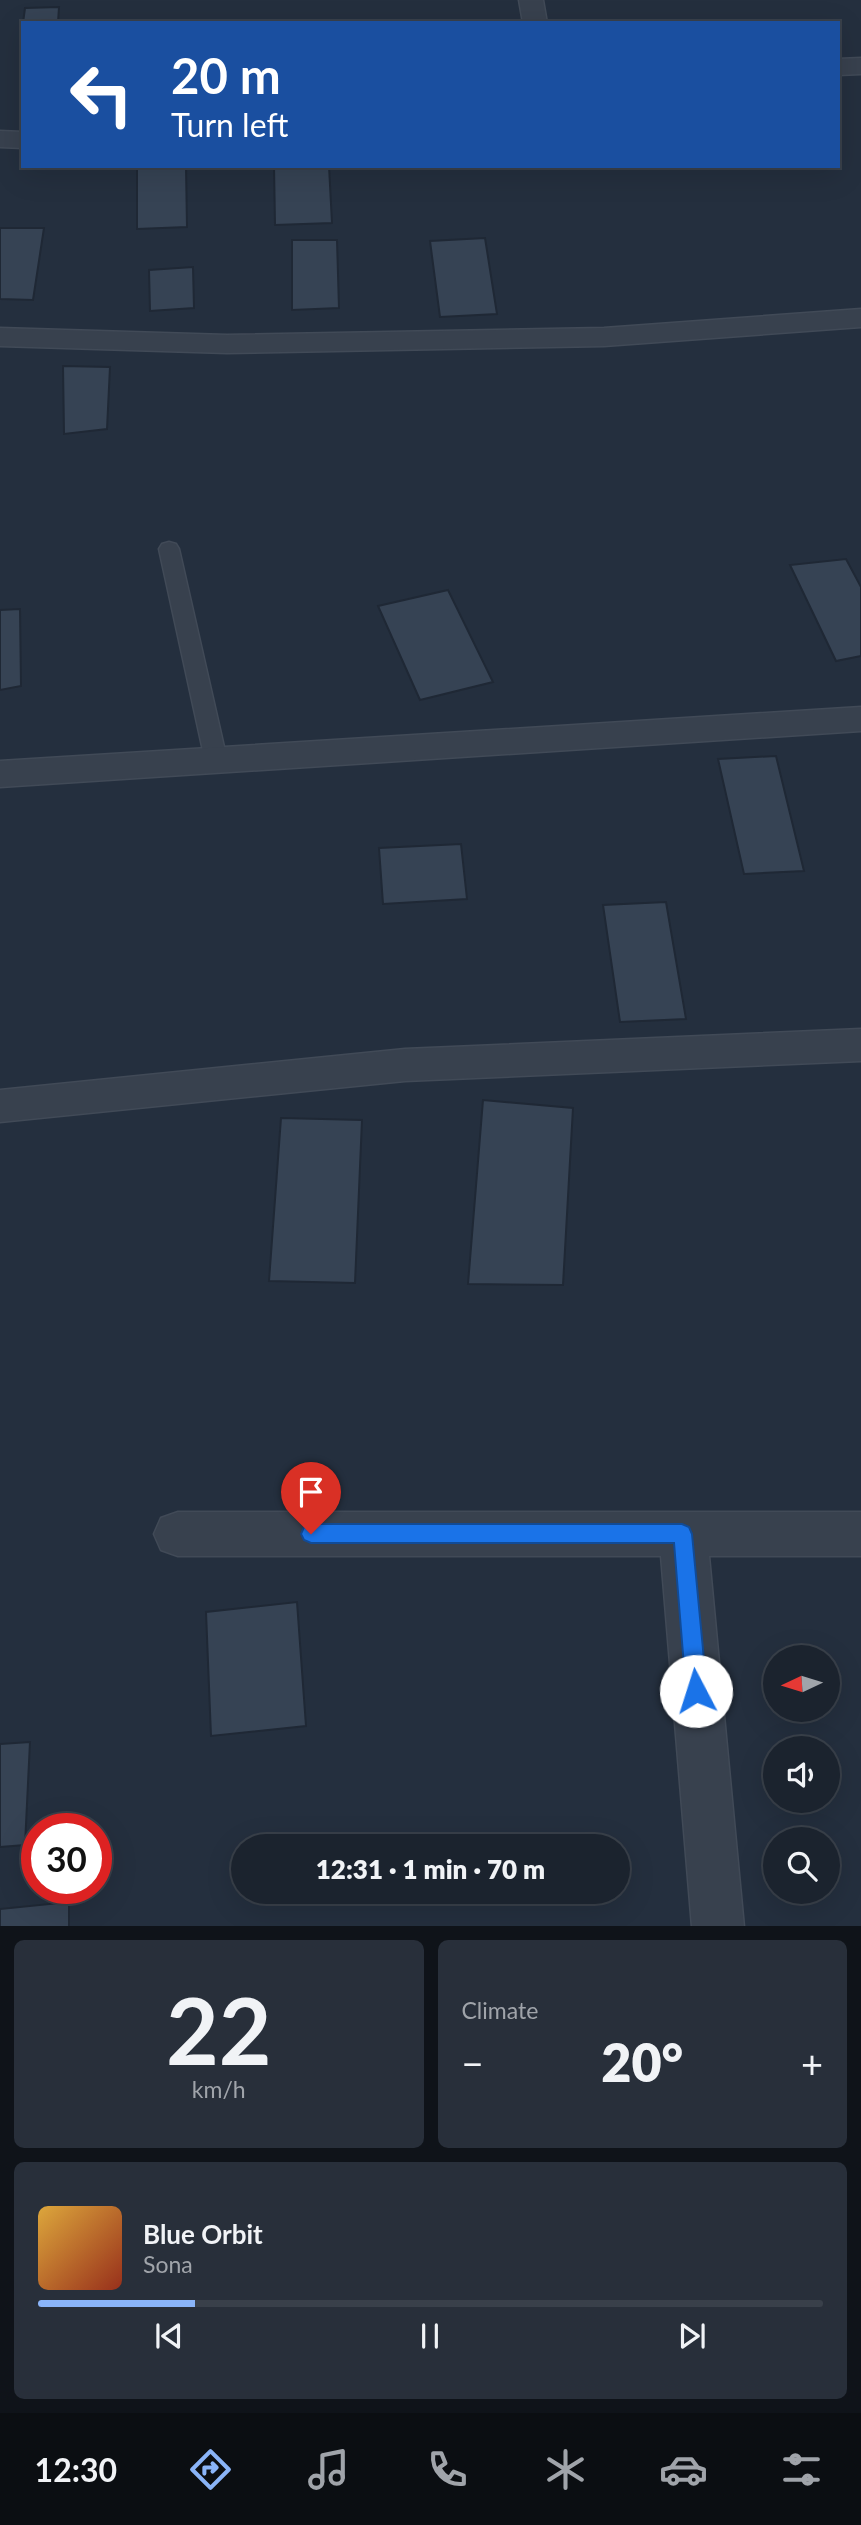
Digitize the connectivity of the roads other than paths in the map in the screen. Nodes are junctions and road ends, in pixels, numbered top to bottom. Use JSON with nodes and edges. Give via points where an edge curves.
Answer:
{"nodes":[{"id":1,"x":531,"y":0,"type":"edge"},
{"id":2,"x":536,"y":21,"type":"edge"},
{"id":3,"x":861,"y":66,"type":"edge"},
{"id":4,"x":840,"y":67,"type":"edge"},
{"id":5,"x":0,"y":139,"type":"edge"},
{"id":6,"x":21,"y":140,"type":"edge"},
{"id":7,"x":861,"y":318,"type":"edge"},
{"id":8,"x":0,"y":337,"type":"edge"},
{"id":9,"x":169,"y":549,"type":"dead end"},
{"id":10,"x":861,"y":719,"type":"edge"},
{"id":11,"x":216,"y":760,"type":"junction"},
{"id":12,"x":0,"y":774,"type":"edge"},
{"id":13,"x":861,"y":1045,"type":"edge"},
{"id":14,"x":0,"y":1106,"type":"edge"},
{"id":15,"x":178,"y":1534,"type":"dead end"},
{"id":16,"x":682,"y":1534,"type":"junction"},
{"id":17,"x":861,"y":1534,"type":"edge"},
{"id":18,"x":718,"y":1926,"type":"edge"}],
"edges":[{"from":1,"to":2,"type":"street"},
{"from":3,"to":4,"type":"street"},
{"from":5,"to":6,"type":"street"},
{"from":7,"to":8,"type":"street","via":[[604,337],[228,344]]},
{"from":9,"to":11,"type":"lane"},
{"from":10,"to":11,"type":"street"},
{"from":11,"to":12,"type":"street"},
{"from":13,"to":14,"type":"street","via":[[405,1065]]},
{"from":15,"to":16,"type":"street"},
{"from":16,"to":17,"type":"street"},
{"from":16,"to":18,"type":"street"}]}
